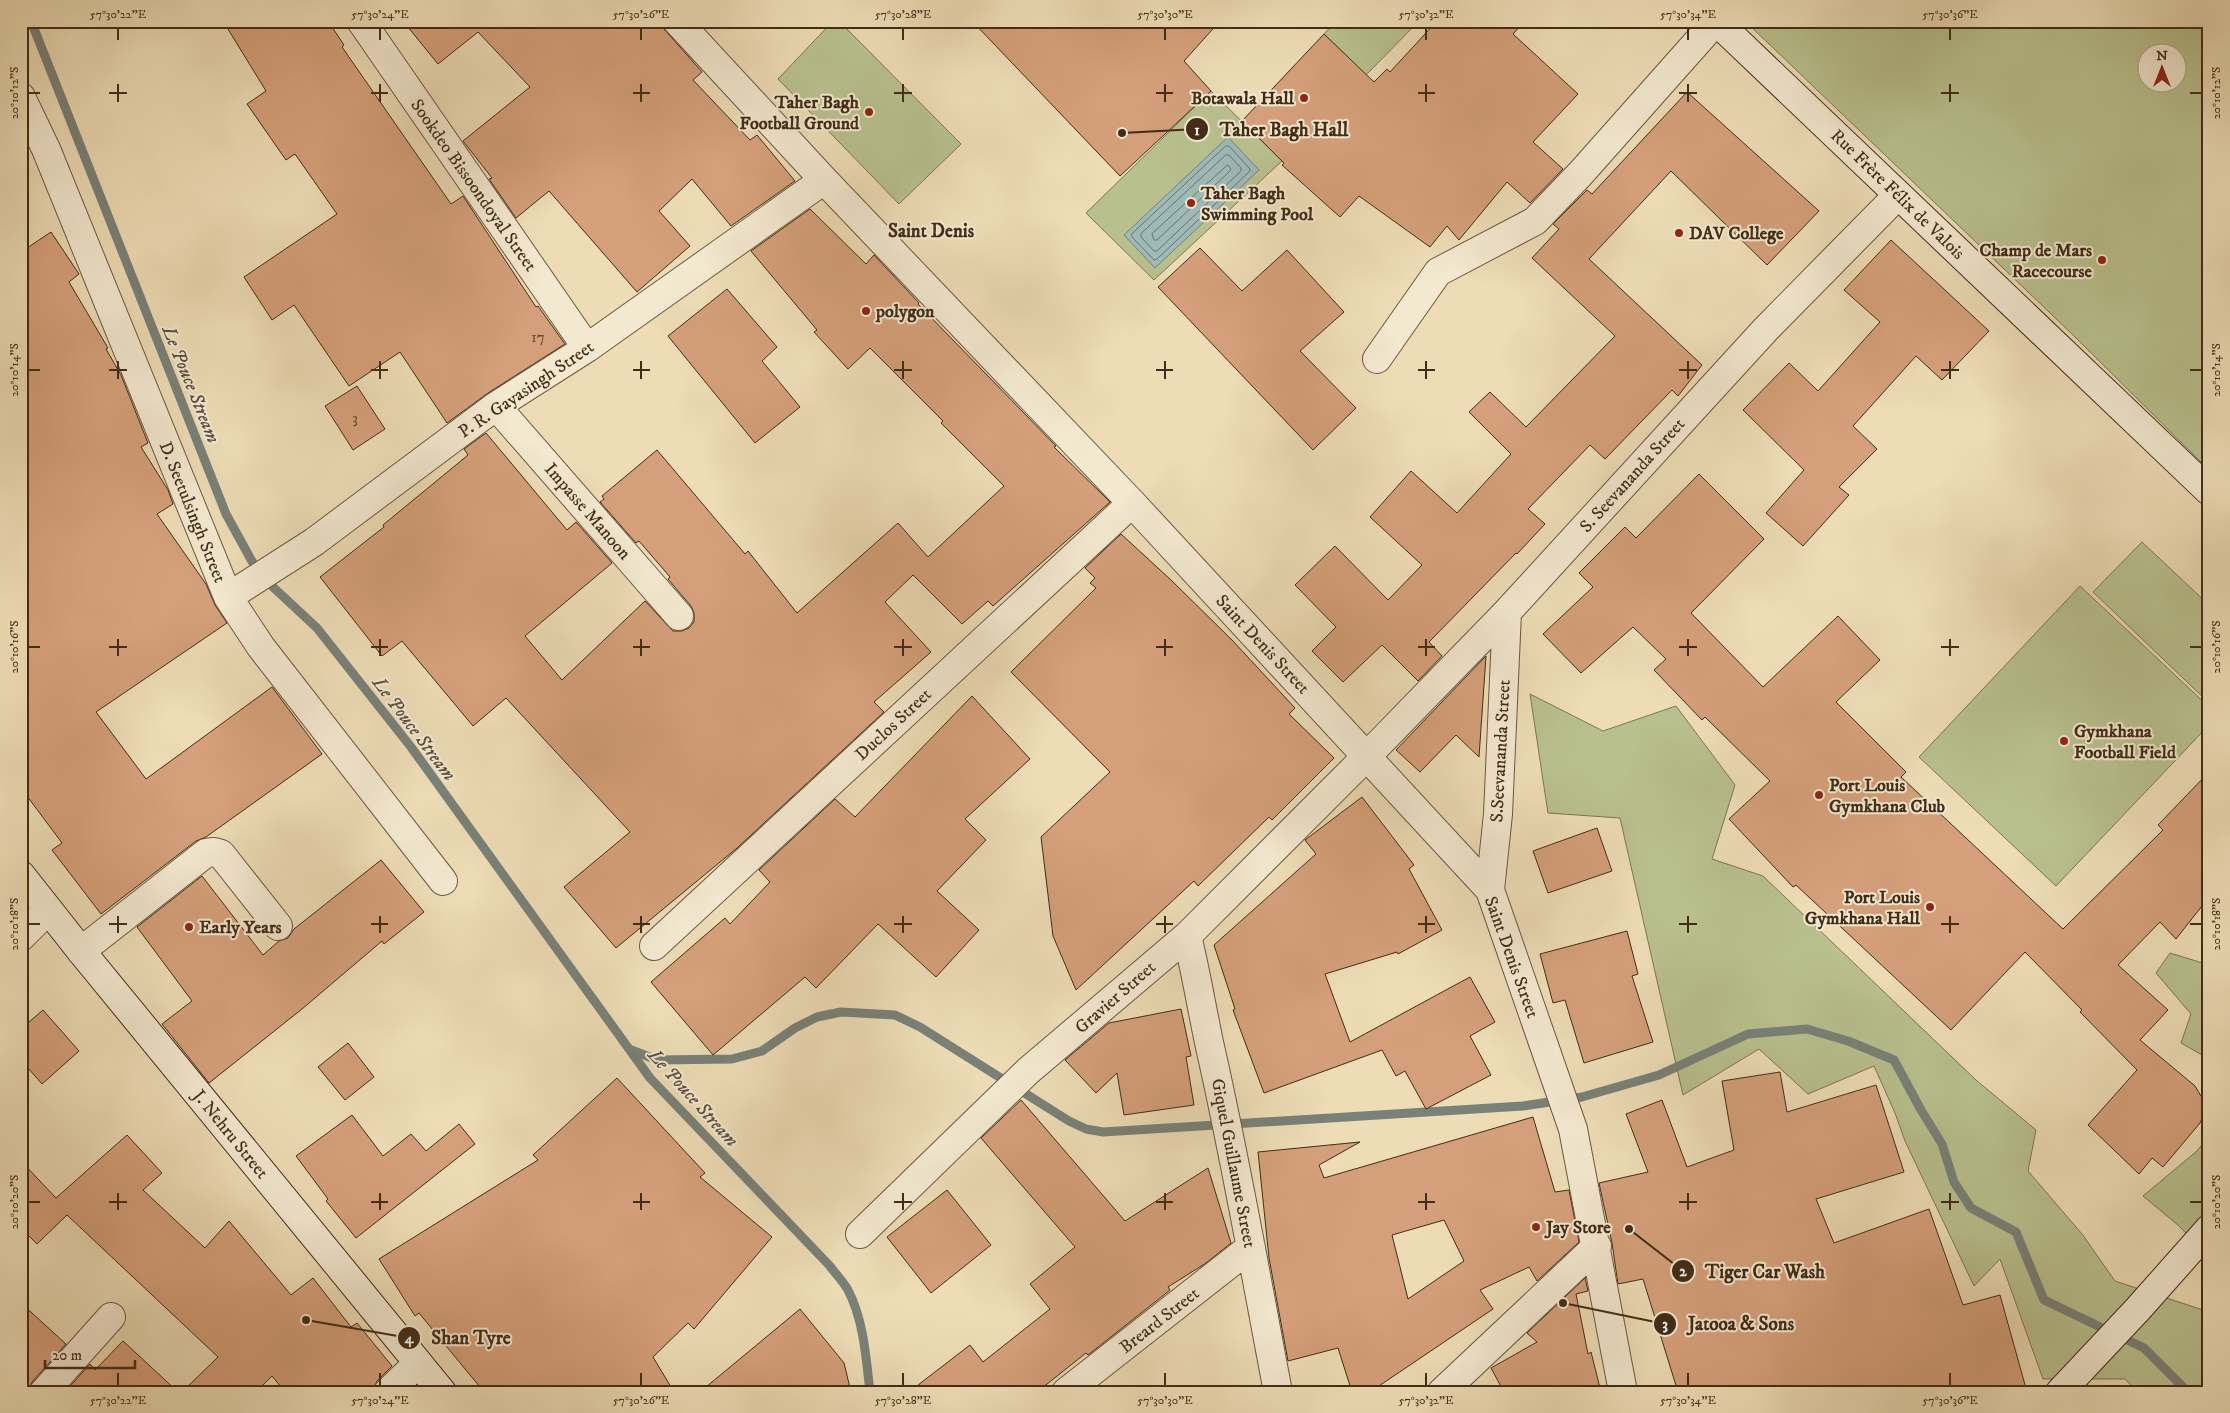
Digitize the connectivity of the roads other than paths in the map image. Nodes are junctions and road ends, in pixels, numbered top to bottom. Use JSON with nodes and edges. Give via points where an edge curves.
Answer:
{"nodes":[{"id":1,"x":361,"y":21,"type":"edge"},
{"id":2,"x":677,"y":21,"type":"edge"},
{"id":3,"x":1716,"y":21,"type":"edge"},
{"id":4,"x":21,"y":97,"type":"edge"},
{"id":5,"x":824,"y":180,"type":"junction"},
{"id":6,"x":1898,"y":195,"type":"junction"},
{"id":7,"x":587,"y":348,"type":"junction"},
{"id":8,"x":1376,"y":359,"type":"dead end"},
{"id":9,"x":496,"y":406,"type":"junction"},
{"id":10,"x":2209,"y":491,"type":"edge"},
{"id":11,"x":1132,"y":503,"type":"junction"},
{"id":12,"x":228,"y":597,"type":"junction"},
{"id":13,"x":1507,"y":612,"type":"junction"},
{"id":14,"x":679,"y":616,"type":"dead end"},
{"id":15,"x":1367,"y":756,"type":"junction"},
{"id":16,"x":21,"y":875,"type":"edge"},
{"id":17,"x":443,"y":881,"type":"dead end"},
{"id":18,"x":1490,"y":890,"type":"junction"},
{"id":19,"x":48,"y":910,"type":"junction"},
{"id":20,"x":278,"y":926,"type":"dead end"},
{"id":21,"x":1187,"y":936,"type":"junction"},
{"id":22,"x":21,"y":937,"type":"edge"},
{"id":23,"x":654,"y":946,"type":"dead end"},
{"id":24,"x":81,"y":951,"type":"junction"},
{"id":25,"x":2209,"y":1229,"type":"edge"},
{"id":26,"x":860,"y":1234,"type":"dead end"},
{"id":27,"x":1596,"y":1246,"type":"junction"},
{"id":28,"x":1251,"y":1247,"type":"junction"},
{"id":29,"x":111,"y":1317,"type":"dead end"},
{"id":30,"x":418,"y":1363,"type":"junction"},
{"id":31,"x":2063,"y":1389,"type":"edge"},
{"id":32,"x":44,"y":1392,"type":"edge"},
{"id":33,"x":388,"y":1392,"type":"edge"},
{"id":34,"x":442,"y":1392,"type":"edge"},
{"id":35,"x":1066,"y":1392,"type":"edge"},
{"id":36,"x":1278,"y":1392,"type":"edge"},
{"id":37,"x":1442,"y":1392,"type":"edge"},
{"id":38,"x":1623,"y":1392,"type":"edge"}],
"edges":[{"from":1,"to":7,"type":"street","name":"Sookdeo Bissoondoyal Street"},
{"from":2,"to":5,"type":"street","name":"Saint Denis Street"},
{"from":3,"to":6,"type":"street","name":"Rue Frère Félix de Valois"},
{"from":3,"to":8,"type":"street","via":[[1535,221],[1438,272]]},
{"from":4,"to":12,"type":"street","name":"D. Seetulsingh Street","via":[[46,149]]},
{"from":5,"to":7,"type":"street","name":"P. R. Gayasingh Street"},
{"from":5,"to":11,"type":"street","name":"Saint Denis Street"},
{"from":6,"to":10,"type":"street","name":"Rue Frère Félix de Valois"},
{"from":6,"to":13,"type":"street","name":"S. Seevananda Street","via":[[1766,329]]},
{"from":7,"to":9,"type":"street","name":"P. R. Gayasingh Street"},
{"from":9,"to":12,"type":"street","name":"P. R. Gayasingh Street","via":[[314,542]]},
{"from":9,"to":14,"type":"street","name":"Impasse Manoon"},
{"from":11,"to":15,"type":"street","name":"Saint Denis Street"},
{"from":11,"to":23,"type":"street","name":"Duclos Street"},
{"from":12,"to":17,"type":"street","name":"D. Seetulsingh Street","via":[[261,647]]},
{"from":13,"to":15,"type":"street","name":"S. Seevananda Street"},
{"from":13,"to":18,"type":"street","name":"S.Seevananda Street","via":[[1498,814]]},
{"from":15,"to":18,"type":"street","name":"Saint Denis Street"},
{"from":15,"to":21,"type":"street","name":"Gravier Street"},
{"from":16,"to":19,"type":"street","name":"J. Nehru Street"},
{"from":18,"to":27,"type":"street","name":"Saint Denis Street","via":[[1573,1129]]},
{"from":19,"to":22,"type":"street"},
{"from":19,"to":24,"type":"street","name":"J. Nehru Street"},
{"from":20,"to":24,"type":"street","via":[[221,854],[206,853]]},
{"from":21,"to":26,"type":"street","name":"Gravier Street","via":[[1028,1071]]},
{"from":21,"to":28,"type":"street","name":"Giquel Guillaume Street"},
{"from":24,"to":30,"type":"street","name":"J. Nehru Street"},
{"from":25,"to":31,"type":"street"},
{"from":27,"to":37,"type":"street"},
{"from":27,"to":38,"type":"street","name":"Saint Denis Street"},
{"from":28,"to":35,"type":"street","name":"Breard Street"},
{"from":28,"to":36,"type":"street","name":"Giquel Guillaume Street"},
{"from":29,"to":32,"type":"street"},
{"from":30,"to":33,"type":"street"},
{"from":30,"to":34,"type":"street","name":"J. Nehru Street"}]}
